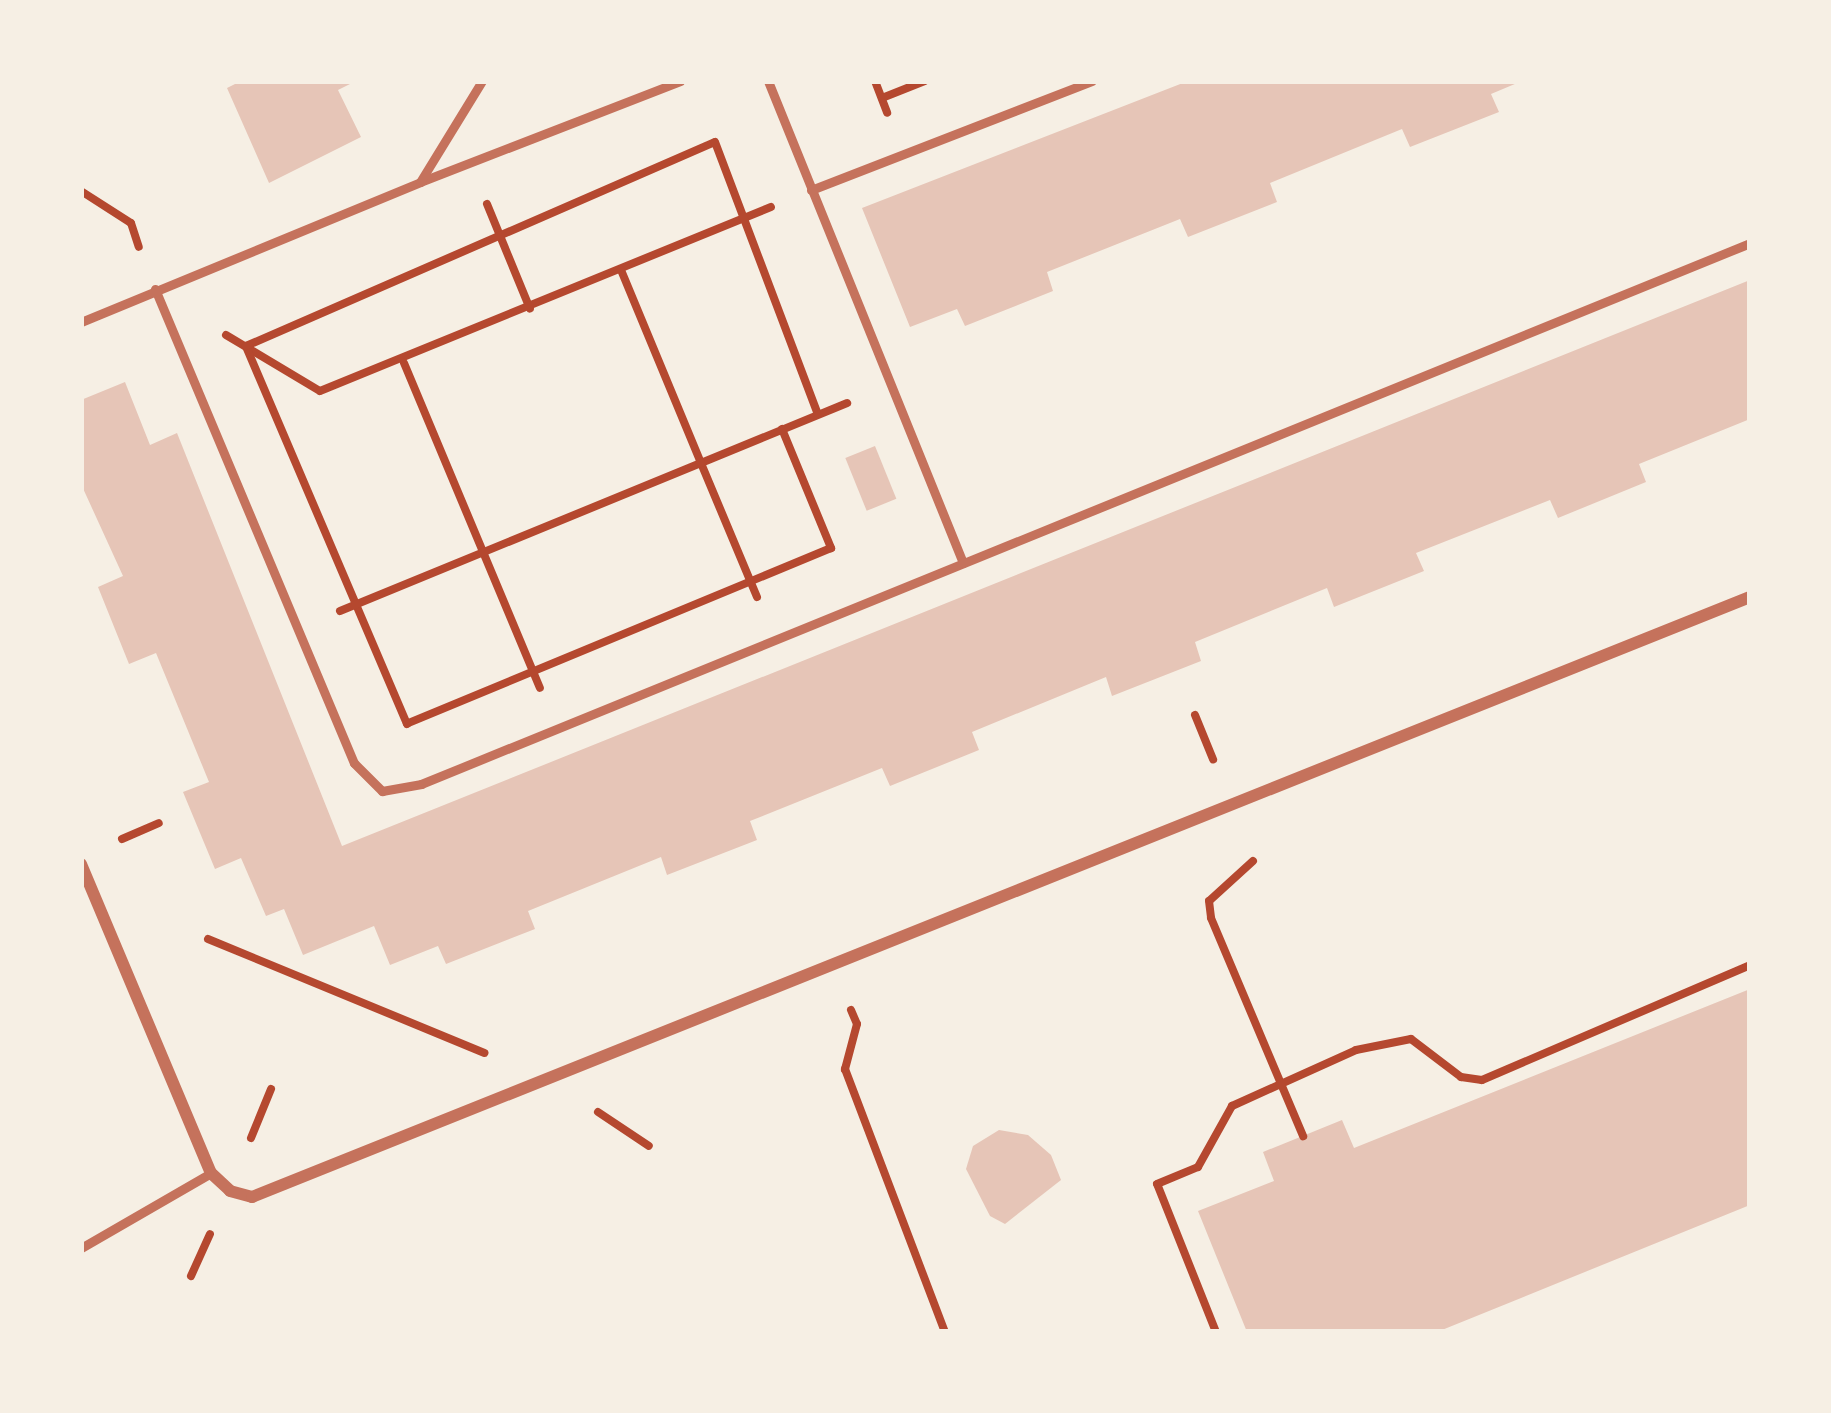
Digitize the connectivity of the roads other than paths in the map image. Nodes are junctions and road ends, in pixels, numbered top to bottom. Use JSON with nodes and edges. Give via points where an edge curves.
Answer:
{"nodes":[{"id":1,"x":482,"y":81,"type":"edge"},
{"id":2,"x":680,"y":81,"type":"edge"},
{"id":3,"x":768,"y":81,"type":"edge"},
{"id":4,"x":1093,"y":81,"type":"edge"},
{"id":5,"x":420,"y":182,"type":"junction"},
{"id":6,"x":811,"y":190,"type":"junction"},
{"id":7,"x":1750,"y":243,"type":"edge"},
{"id":8,"x":155,"y":289,"type":"junction"},
{"id":9,"x":81,"y":322,"type":"edge"},
{"id":10,"x":963,"y":563,"type":"junction"},
{"id":11,"x":1750,"y":597,"type":"edge"},
{"id":12,"x":81,"y":864,"type":"edge"},
{"id":13,"x":211,"y":1173,"type":"junction"},
{"id":14,"x":81,"y":1248,"type":"edge"}],
"edges":[{"from":1,"to":5,"type":"lane"},
{"from":2,"to":5,"type":"lane"},
{"from":3,"to":6,"type":"lane"},
{"from":4,"to":6,"type":"lane"},
{"from":5,"to":8,"type":"lane"},
{"from":6,"to":10,"type":"lane"},
{"from":7,"to":10,"type":"lane"},
{"from":8,"to":9,"type":"lane"},
{"from":8,"to":10,"type":"lane","via":[[354,763],[382,791],[421,784]]},
{"from":11,"to":13,"type":"street","via":[[252,1197]]},
{"from":12,"to":13,"type":"street"},
{"from":13,"to":14,"type":"lane"}]}
